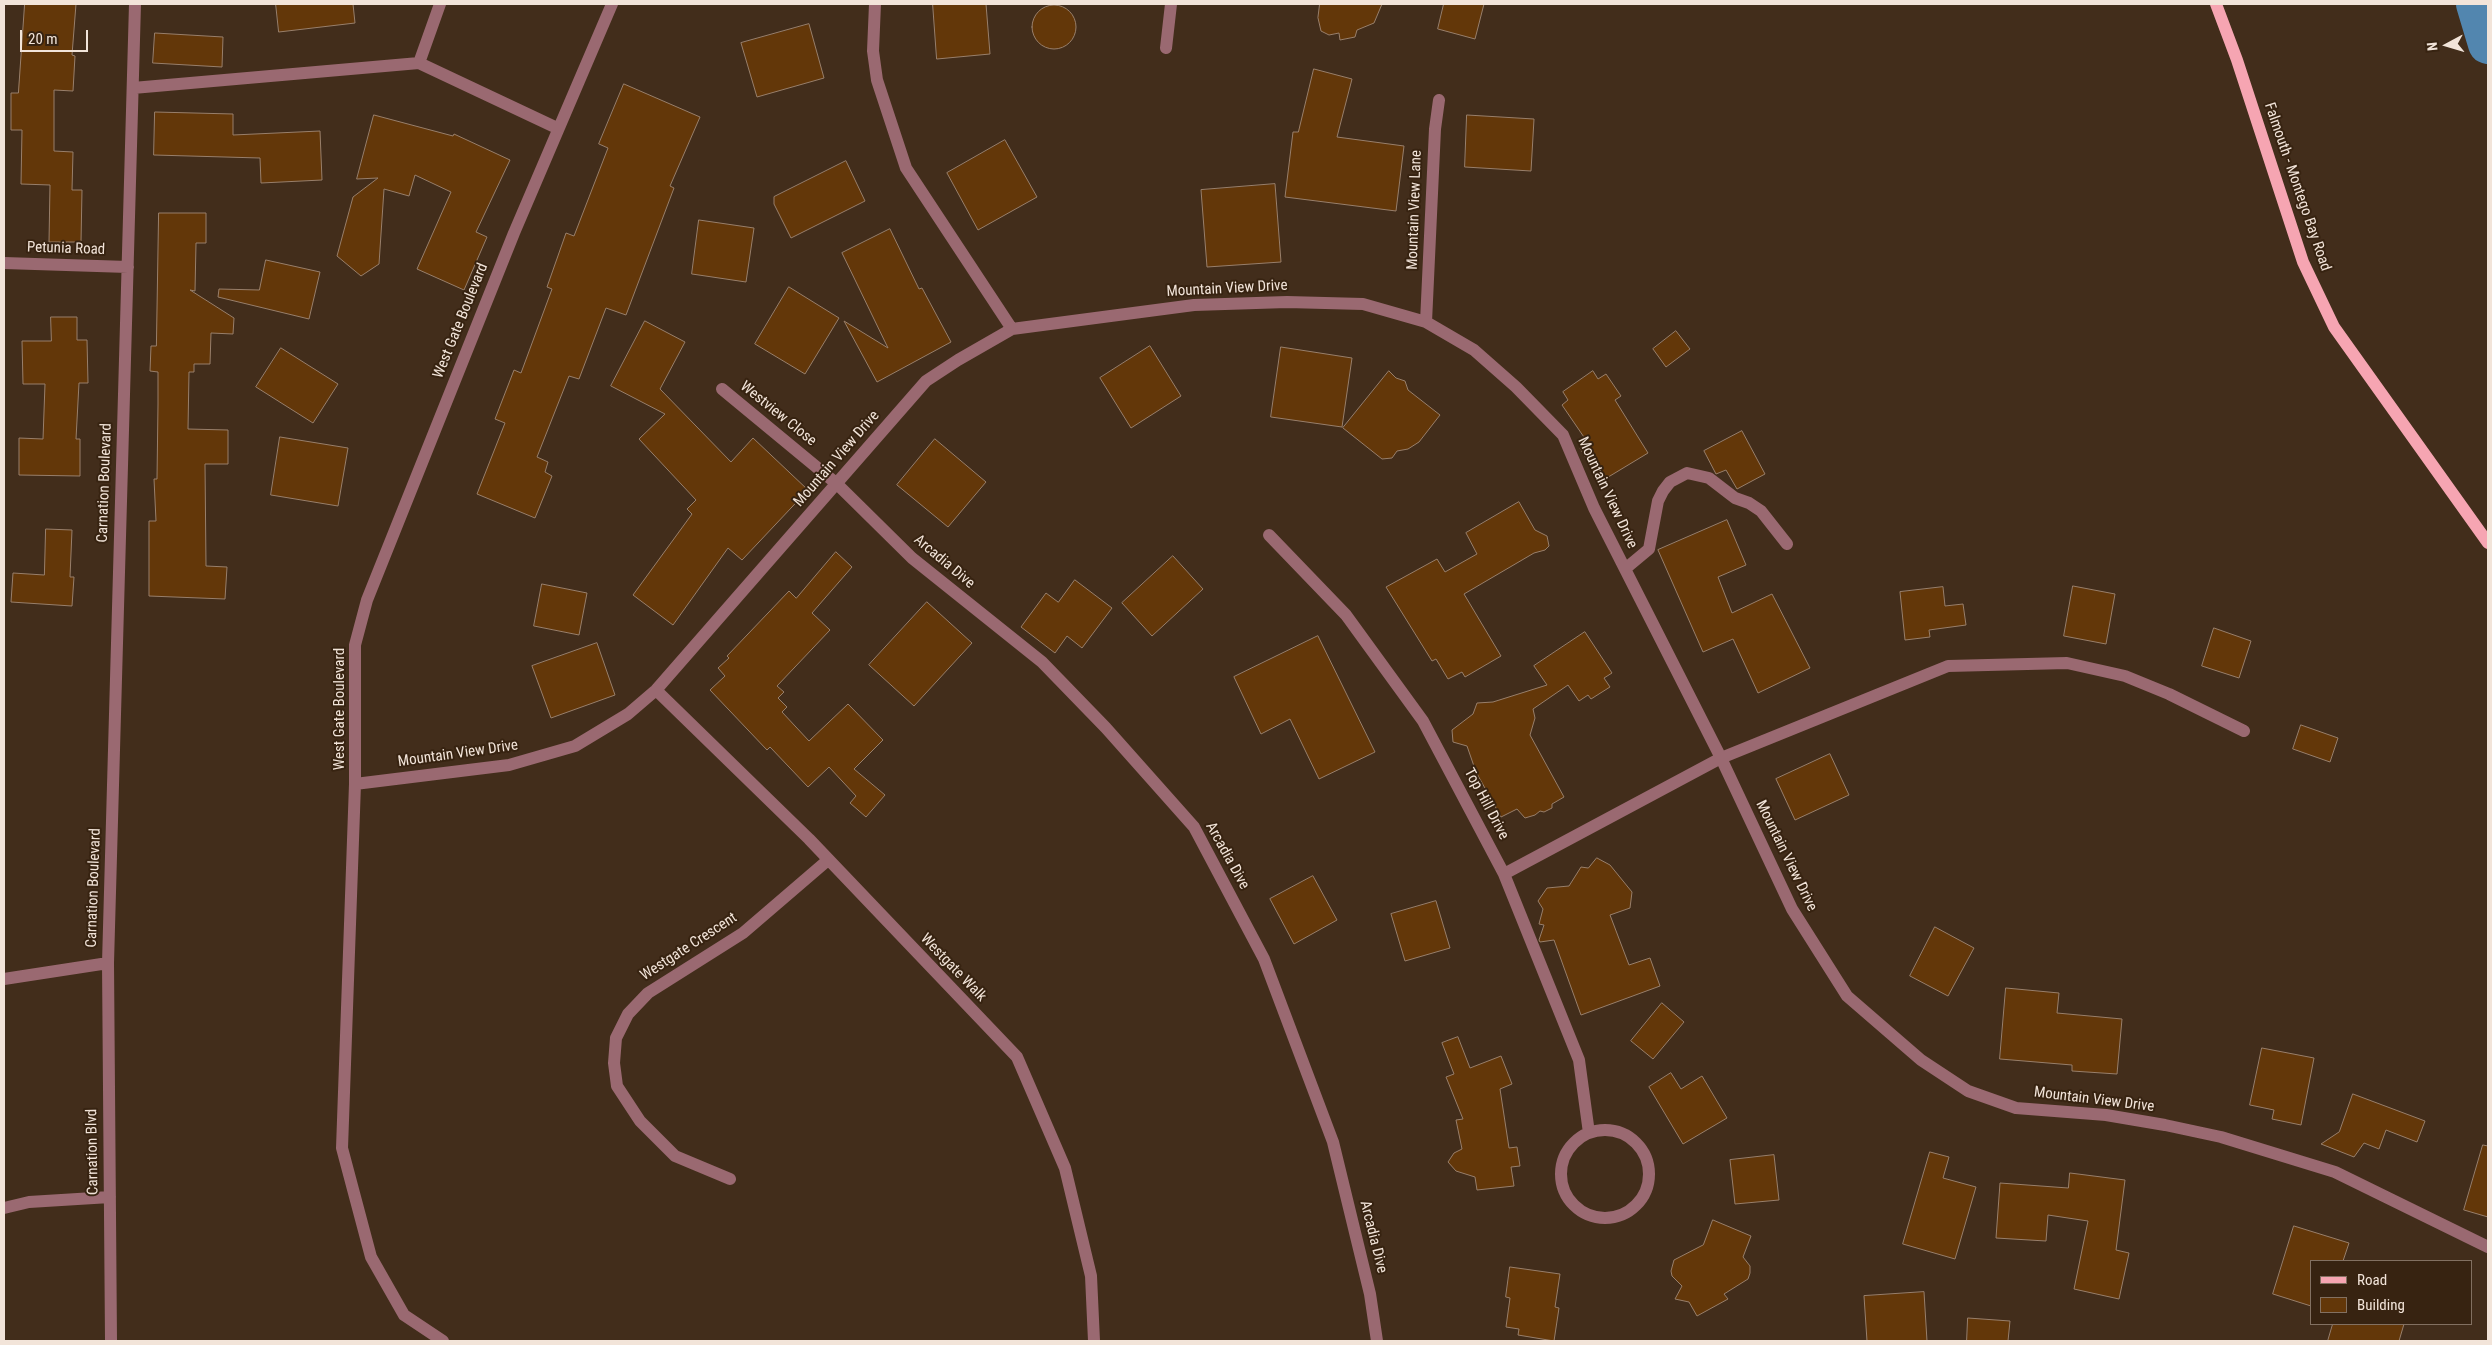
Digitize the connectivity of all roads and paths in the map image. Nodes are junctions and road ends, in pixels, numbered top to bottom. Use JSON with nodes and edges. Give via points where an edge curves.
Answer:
{"nodes":[{"id":1,"x":135,"y":4,"type":"edge"},
{"id":2,"x":440,"y":4,"type":"edge"},
{"id":3,"x":612,"y":4,"type":"edge"},
{"id":4,"x":875,"y":4,"type":"edge"},
{"id":5,"x":1170,"y":4,"type":"edge"},
{"id":6,"x":2216,"y":4,"type":"edge"},
{"id":7,"x":1166,"y":48,"type":"dead end"},
{"id":8,"x":419,"y":63,"type":"junction"},
{"id":9,"x":133,"y":88,"type":"junction"},
{"id":10,"x":1440,"y":100,"type":"dead end"},
{"id":11,"x":558,"y":128,"type":"junction"},
{"id":12,"x":4,"y":263,"type":"edge"},
{"id":13,"x":128,"y":267,"type":"junction"},
{"id":14,"x":1426,"y":322,"type":"junction"},
{"id":15,"x":1012,"y":329,"type":"junction"},
{"id":16,"x":722,"y":389,"type":"dead end"},
{"id":17,"x":837,"y":484,"type":"junction"},
{"id":18,"x":1269,"y":535,"type":"dead end"},
{"id":19,"x":2488,"y":543,"type":"edge"},
{"id":20,"x":1787,"y":544,"type":"dead end"},
{"id":21,"x":1625,"y":569,"type":"junction"},
{"id":22,"x":656,"y":690,"type":"junction"},
{"id":23,"x":2244,"y":732,"type":"dead end"},
{"id":24,"x":1721,"y":758,"type":"junction"},
{"id":25,"x":356,"y":784,"type":"junction"},
{"id":26,"x":828,"y":860,"type":"junction"},
{"id":27,"x":1504,"y":874,"type":"junction"},
{"id":28,"x":108,"y":963,"type":"junction"},
{"id":29,"x":4,"y":979,"type":"edge"},
{"id":30,"x":1589,"y":1133,"type":"junction"},
{"id":31,"x":730,"y":1179,"type":"dead end"},
{"id":32,"x":110,"y":1197,"type":"junction"},
{"id":33,"x":4,"y":1208,"type":"edge"},
{"id":34,"x":2488,"y":1247,"type":"edge"},
{"id":35,"x":111,"y":1341,"type":"edge"},
{"id":36,"x":443,"y":1341,"type":"edge"},
{"id":37,"x":1094,"y":1341,"type":"edge"},
{"id":38,"x":1377,"y":1341,"type":"edge"}],
"edges":[{"from":1,"to":9,"type":"street","name":"Carnation Boulevard"},
{"from":2,"to":8,"type":"street"},
{"from":3,"to":11,"type":"street","name":"West Gate Boulevard"},
{"from":4,"to":15,"type":"street","via":[[873,52],[877,80],[906,168]]},
{"from":5,"to":7,"type":"street"},
{"from":6,"to":19,"type":"main road","name":"Falmouth - Montego Bay Road","via":[[2238,60],[2303,262],[2334,327]]},
{"from":8,"to":9,"type":"street"},
{"from":8,"to":11,"type":"street"},
{"from":9,"to":13,"type":"street","name":"Carnation Boulevard"},
{"from":10,"to":14,"type":"street","name":"Mountain View Lane","via":[[1435,129]]},
{"from":11,"to":25,"type":"street","name":"West Gate Boulevard","via":[[367,600],[356,646]]},
{"from":12,"to":13,"type":"street","name":"Petunia Road"},
{"from":13,"to":28,"type":"street","name":"Carnation Boulevard"},
{"from":14,"to":15,"type":"street","name":"Mountain View Drive","via":[[1363,304],[1287,302],[1194,305]]},
{"from":14,"to":21,"type":"street","name":"Mountain View Drive","via":[[1474,350],[1516,387],[1562,435]]},
{"from":15,"to":17,"type":"street","name":"Mountain View Drive","via":[[926,381]]},
{"from":16,"to":17,"type":"street","name":"Westview Close"},
{"from":17,"to":22,"type":"street","name":"Mountain View Drive"},
{"from":17,"to":38,"type":"street","name":"Arcadia Dive","via":[[912,558],[1042,662],[1194,827],[1264,959],[1333,1142],[1370,1294]]},
{"from":18,"to":27,"type":"street","name":"Top Hill Drive","via":[[1346,615],[1423,721]]},
{"from":20,"to":21,"type":"street","via":[[1762,511],[1735,498],[1709,478],[1687,473],[1670,482],[1662,491],[1649,549]]},
{"from":21,"to":24,"type":"street","name":"Mountain View Drive"},
{"from":22,"to":25,"type":"street","name":"Mountain View Drive","via":[[628,714],[575,746],[510,765]]},
{"from":22,"to":26,"type":"street","name":"Westgate Walk"},
{"from":23,"to":24,"type":"street","via":[[2169,694],[2125,676],[2100,670],[2067,663],[1948,666]]},
{"from":24,"to":27,"type":"street"},
{"from":24,"to":34,"type":"street","name":"Mountain View Drive","via":[[1792,909],[1848,996],[1921,1060],[1968,1090],[2016,1108],[2106,1115],[2165,1125],[2335,1172]]},
{"from":25,"to":36,"type":"street","name":"West Gate Boulevard","via":[[342,1148],[371,1257],[404,1315]]},
{"from":26,"to":31,"type":"street","name":"Westgate Crescent","via":[[743,933],[648,993],[628,1014],[616,1038],[616,1086],[640,1121],[674,1156]]},
{"from":26,"to":37,"type":"street","name":"Westgate Walk","via":[[1017,1057],[1065,1168],[1091,1276]]},
{"from":27,"to":30,"type":"street","name":"Top Hill Drive","via":[[1579,1060]]},
{"from":28,"to":29,"type":"street"},
{"from":28,"to":32,"type":"street","name":"Carnation Blvd"},
{"from":30,"to":30,"type":"street","via":[[1576,1141],[1567,1153],[1562,1167],[1565,1189],[1577,1207],[1589,1215],[1618,1216],[1631,1210],[1644,1194],[1649,1173],[1646,1159],[1640,1147],[1616,1131]]},
{"from":32,"to":33,"type":"street","via":[[29,1202]]},
{"from":32,"to":35,"type":"street","name":"Carnation Blvd"}]}
